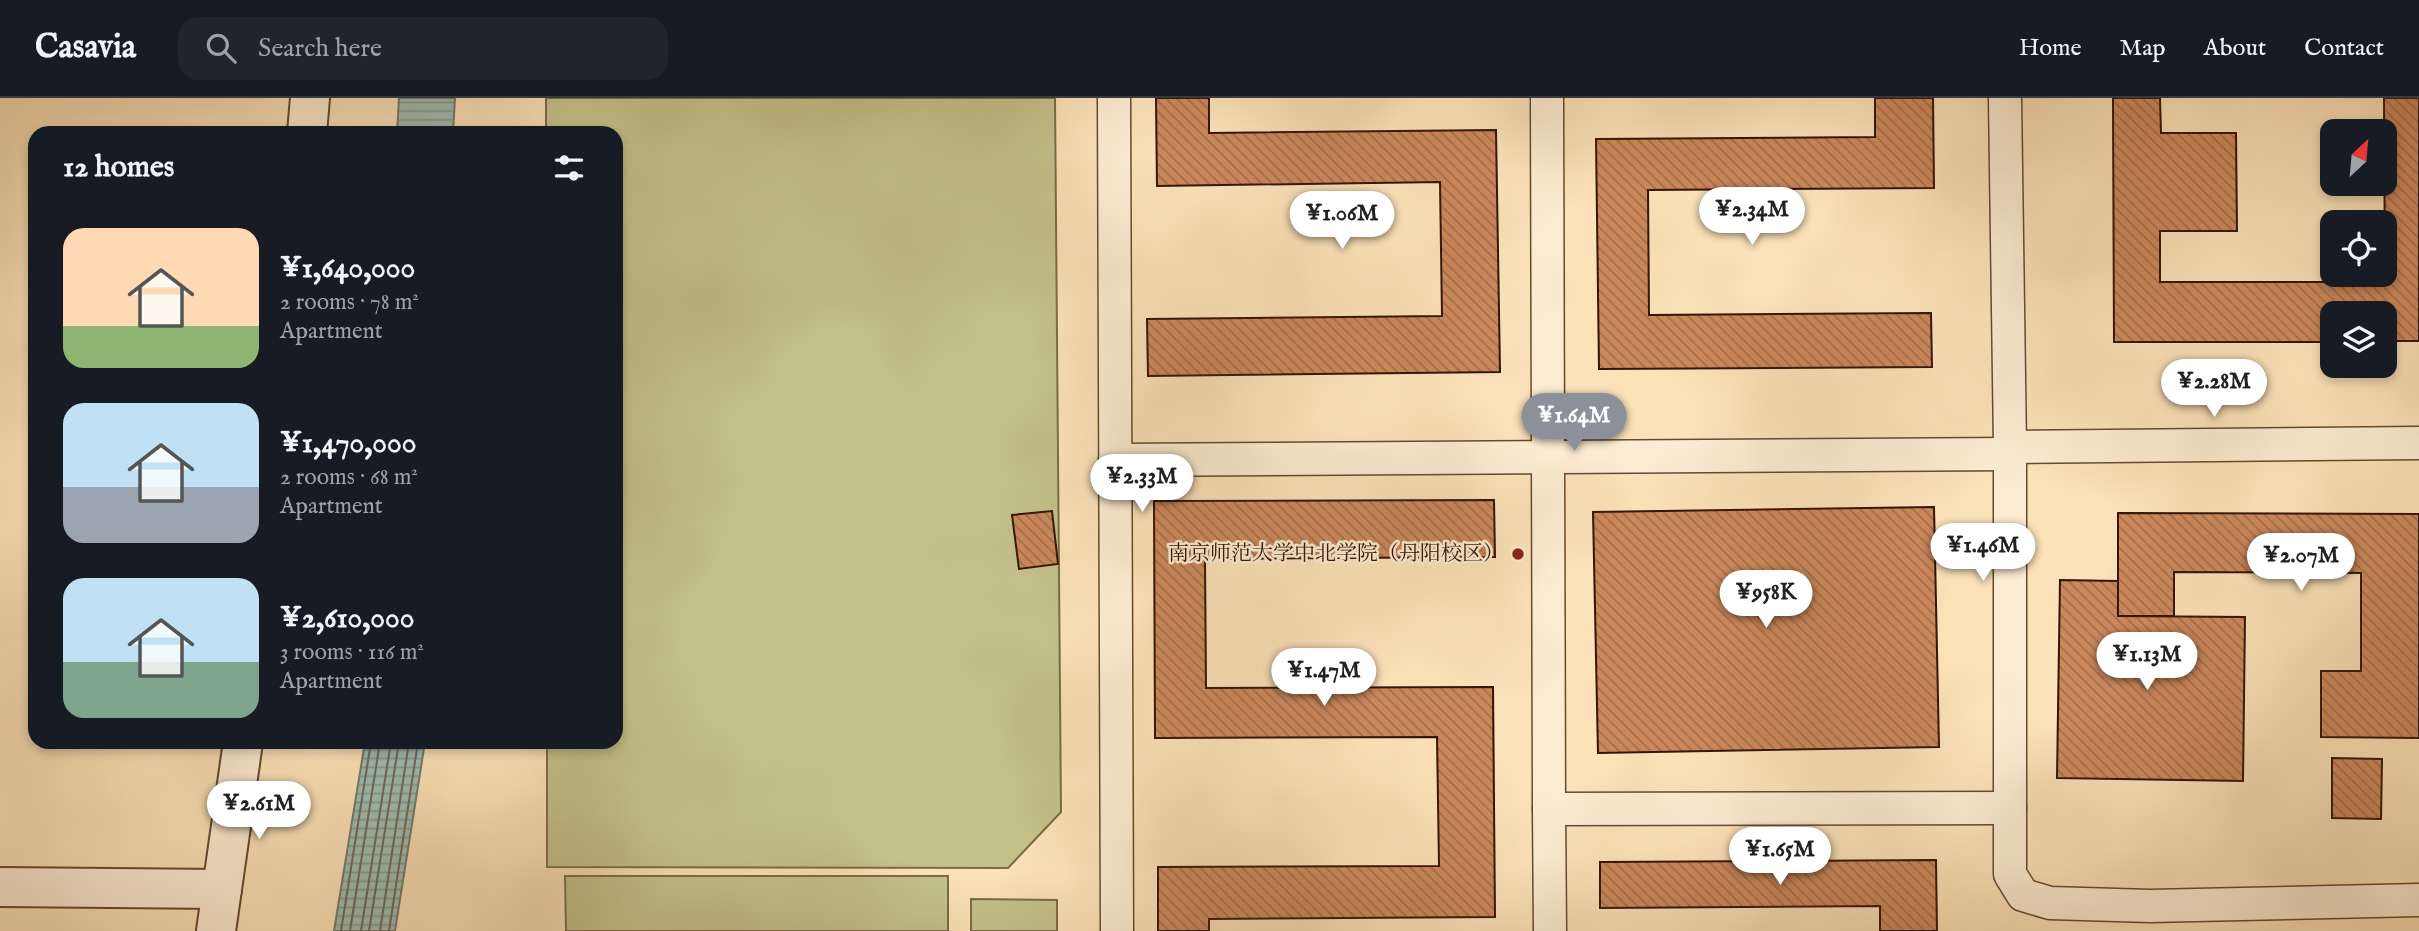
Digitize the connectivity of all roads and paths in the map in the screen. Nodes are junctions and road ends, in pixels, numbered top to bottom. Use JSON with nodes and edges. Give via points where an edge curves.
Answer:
{"nodes":[{"id":1,"x":310,"y":98,"type":"edge"},
{"id":2,"x":1114,"y":98,"type":"edge"},
{"id":3,"x":1547,"y":98,"type":"edge"},
{"id":4,"x":2005,"y":98,"type":"edge"},
{"id":5,"x":308,"y":126,"type":"edge"},
{"id":6,"x":2419,"y":443,"type":"edge"},
{"id":7,"x":2010,"y":450,"type":"junction"},
{"id":8,"x":1548,"y":457,"type":"junction"},
{"id":9,"x":1115,"y":460,"type":"junction"},
{"id":10,"x":242,"y":749,"type":"edge"},
{"id":11,"x":2010,"y":808,"type":"junction"},
{"id":12,"x":1549,"y":809,"type":"junction"},
{"id":13,"x":0,"y":887,"type":"edge"},
{"id":14,"x":222,"y":888,"type":"junction"},
{"id":15,"x":2419,"y":900,"type":"edge"},
{"id":16,"x":2100,"y":918,"type":"edge"},
{"id":17,"x":216,"y":931,"type":"edge"},
{"id":18,"x":1118,"y":931,"type":"edge"},
{"id":19,"x":1549,"y":931,"type":"edge"}],
"edges":[{"from":1,"to":5,"type":"street"},
{"from":2,"to":9,"type":"street"},
{"from":3,"to":8,"type":"street"},
{"from":4,"to":7,"type":"street"},
{"from":6,"to":7,"type":"street"},
{"from":7,"to":8,"type":"street"},
{"from":7,"to":11,"type":"street"},
{"from":8,"to":9,"type":"street"},
{"from":8,"to":12,"type":"street"},
{"from":9,"to":18,"type":"street"},
{"from":10,"to":14,"type":"street"},
{"from":11,"to":12,"type":"street"},
{"from":11,"to":16,"type":"street","via":[[2010,874],[2023,895]]},
{"from":12,"to":19,"type":"street"},
{"from":13,"to":14,"type":"street"},
{"from":14,"to":17,"type":"street"},
{"from":15,"to":16,"type":"street","via":[[2150,906]]}]}
